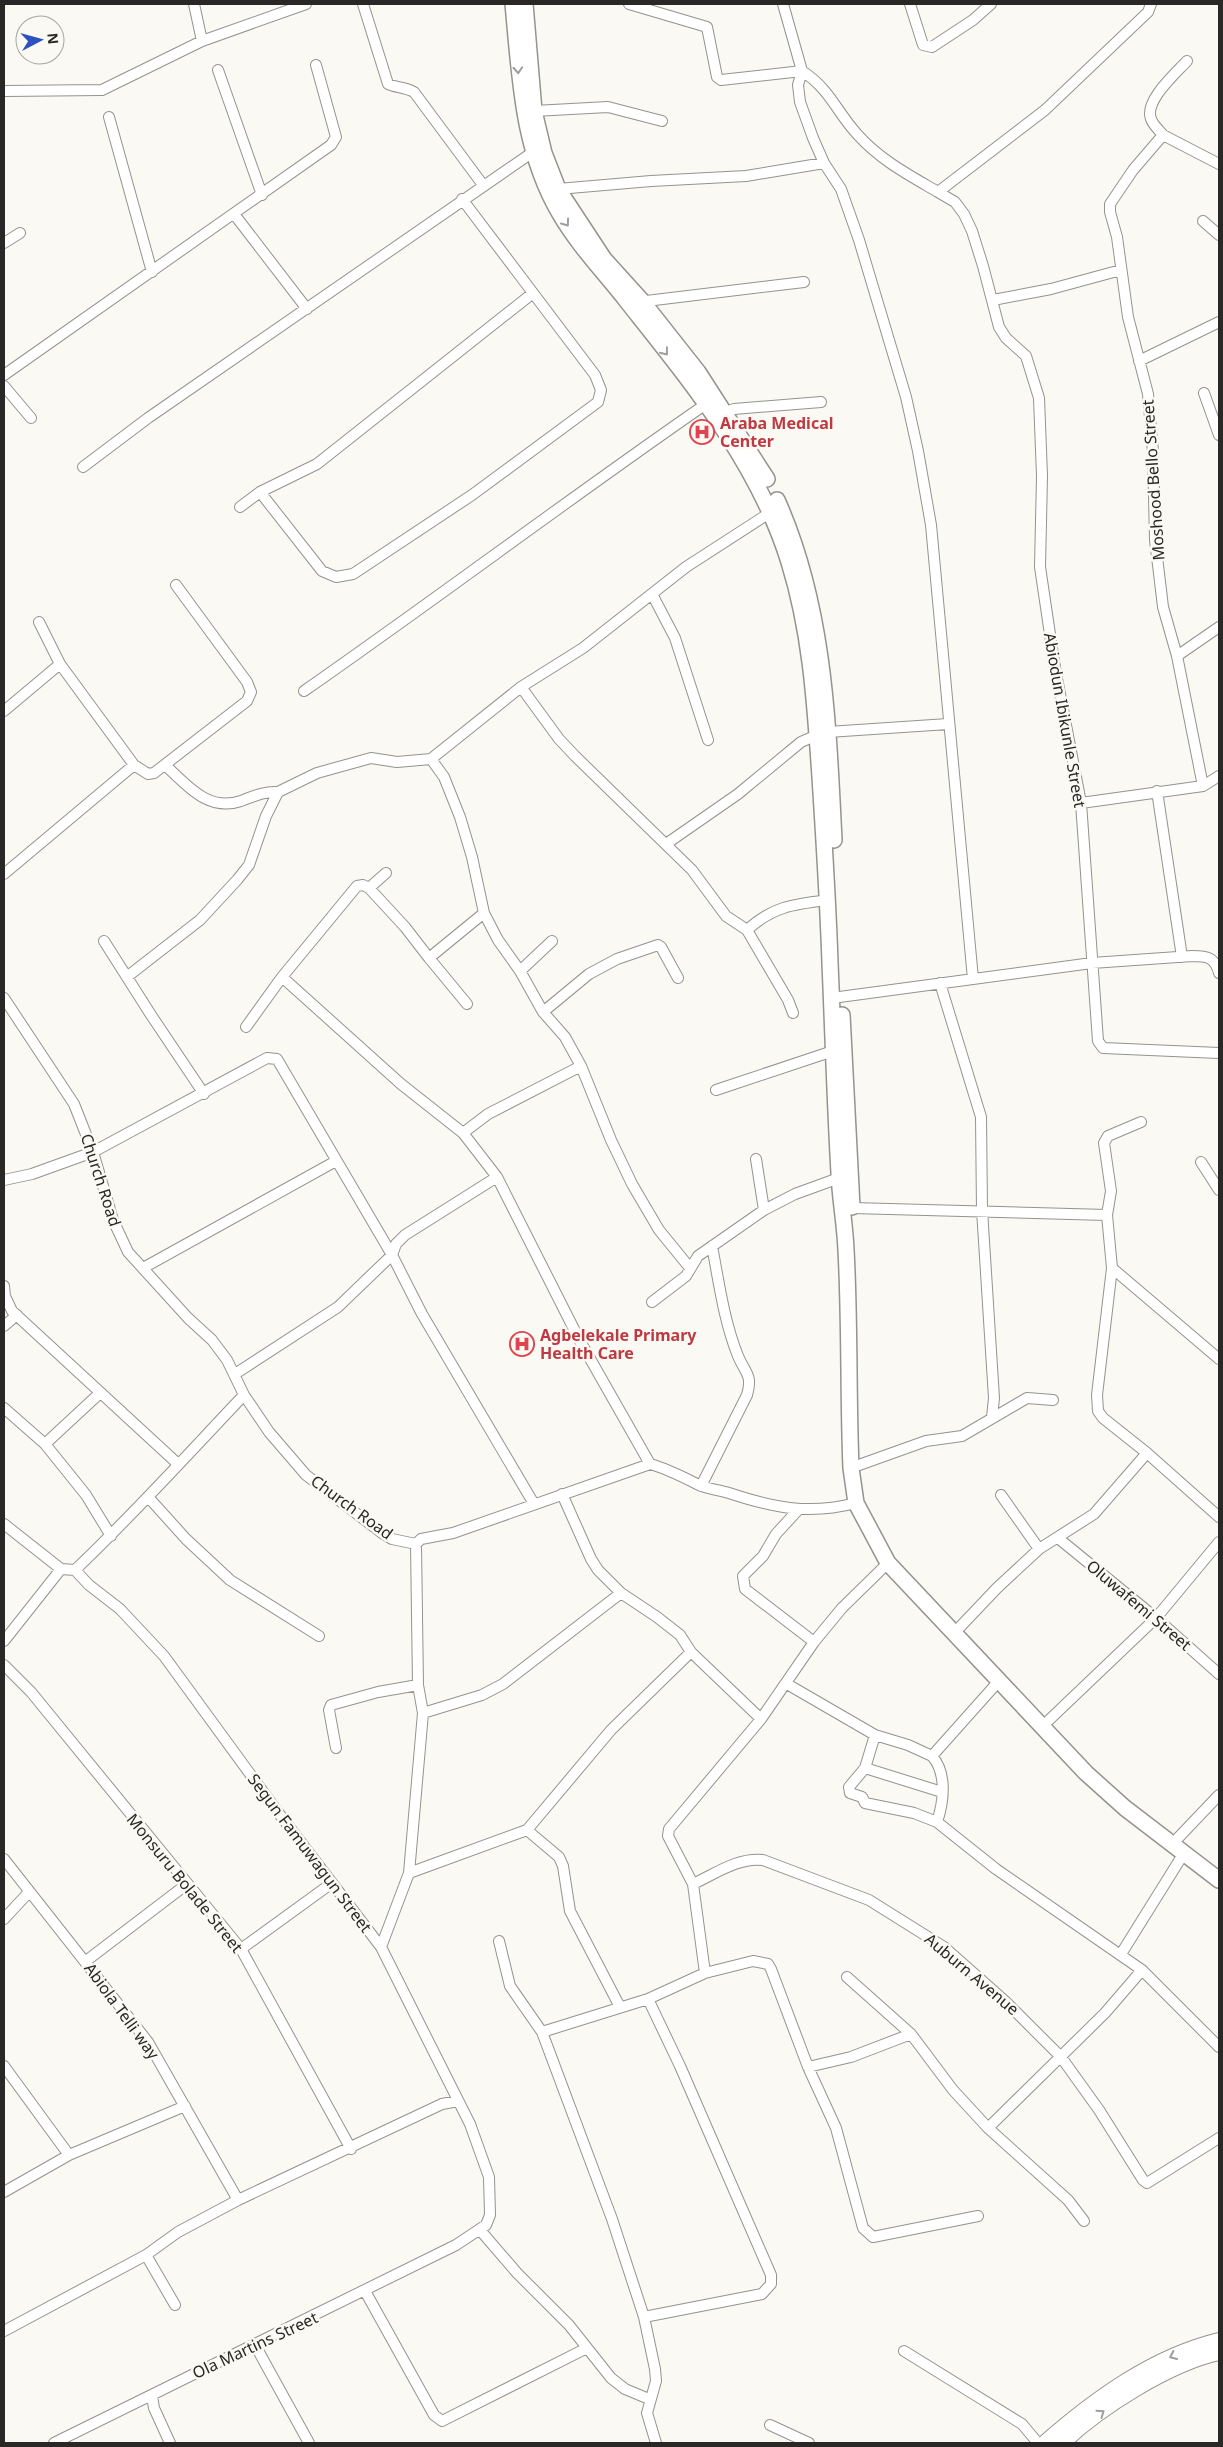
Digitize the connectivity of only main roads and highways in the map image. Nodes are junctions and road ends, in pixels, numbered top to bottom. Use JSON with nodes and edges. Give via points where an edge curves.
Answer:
{"nodes":[{"id":1,"x":513,"y":4,"type":"edge"},
{"id":2,"x":524,"y":4,"type":"edge"},
{"id":3,"x":636,"y":303,"type":"junction"},
{"id":4,"x":823,"y":733,"type":"junction"},
{"id":5,"x":836,"y":997,"type":"junction"},
{"id":6,"x":853,"y":1401,"type":"junction"},
{"id":7,"x":1219,"y":1868,"type":"edge"},
{"id":8,"x":1219,"y":1880,"type":"edge"},
{"id":9,"x":1219,"y":2340,"type":"edge"},
{"id":10,"x":1219,"y":2353,"type":"edge"},
{"id":11,"x":1044,"y":2443,"type":"edge"},
{"id":12,"x":1062,"y":2443,"type":"edge"}],
"edges":[{"from":1,"to":3,"type":"main road","one_way":true,"via":[[519,80],[533,152],[560,215],[592,259]]},
{"from":2,"to":3,"type":"main road","via":[[534,111],[544,153],[558,190]]},
{"from":3,"to":4,"type":"main road","one_way":true,"via":[[759,485],[771,512],[804,617]]},
{"from":3,"to":4,"type":"main road","via":[[698,372],[768,481],[797,551],[816,626],[823,669]]},
{"from":4,"to":5,"type":"main road"},
{"from":4,"to":5,"type":"main road","via":[[828,900]]},
{"from":5,"to":6,"type":"main road","via":[[833,1051]]},
{"from":5,"to":6,"type":"main road","via":[[855,1248]]},
{"from":6,"to":7,"type":"main road","via":[[866,1502],[888,1549],[959,1628],[1108,1782]]},
{"from":6,"to":8,"type":"main road","via":[[851,1468],[856,1503],[888,1564],[1086,1773],[1125,1808]]},
{"from":9,"to":11,"type":"main road","one_way":true,"via":[[1186,2350],[1138,2374],[1088,2406]]},
{"from":12,"to":10,"type":"main road","one_way":true,"via":[[1123,2397],[1193,2361]]}]}
